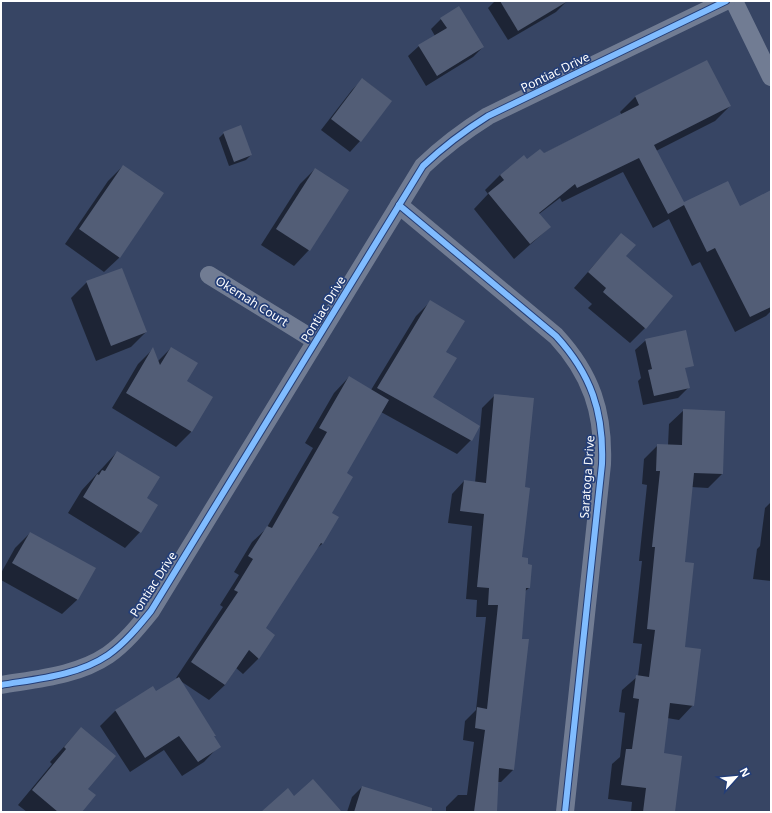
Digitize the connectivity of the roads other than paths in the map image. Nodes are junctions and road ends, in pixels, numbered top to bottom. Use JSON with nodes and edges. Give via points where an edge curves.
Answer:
{"nodes":[{"id":1,"x":726,"y":1,"type":"edge"},
{"id":2,"x":734,"y":1,"type":"edge"},
{"id":3,"x":771,"y":77,"type":"edge"},
{"id":4,"x":399,"y":205,"type":"junction"},
{"id":5,"x":209,"y":275,"type":"dead end"},
{"id":6,"x":316,"y":341,"type":"junction"},
{"id":7,"x":1,"y":685,"type":"edge"},
{"id":8,"x":565,"y":812,"type":"edge"}],
"edges":[{"from":1,"to":4,"type":"street","name":"Pontiac Drive","via":[[488,116],[460,133],[423,166]]},
{"from":2,"to":3,"type":"street"},
{"from":4,"to":6,"type":"street","name":"Pontiac Drive"},
{"from":4,"to":8,"type":"street","name":"Saratoga Drive","via":[[556,336],[584,373],[600,419],[602,464]]},
{"from":5,"to":6,"type":"street","name":"Okemah Court"},
{"from":6,"to":7,"type":"street","name":"Pontiac Drive","via":[[151,611],[135,631],[107,655],[90,664],[66,673]]}]}
